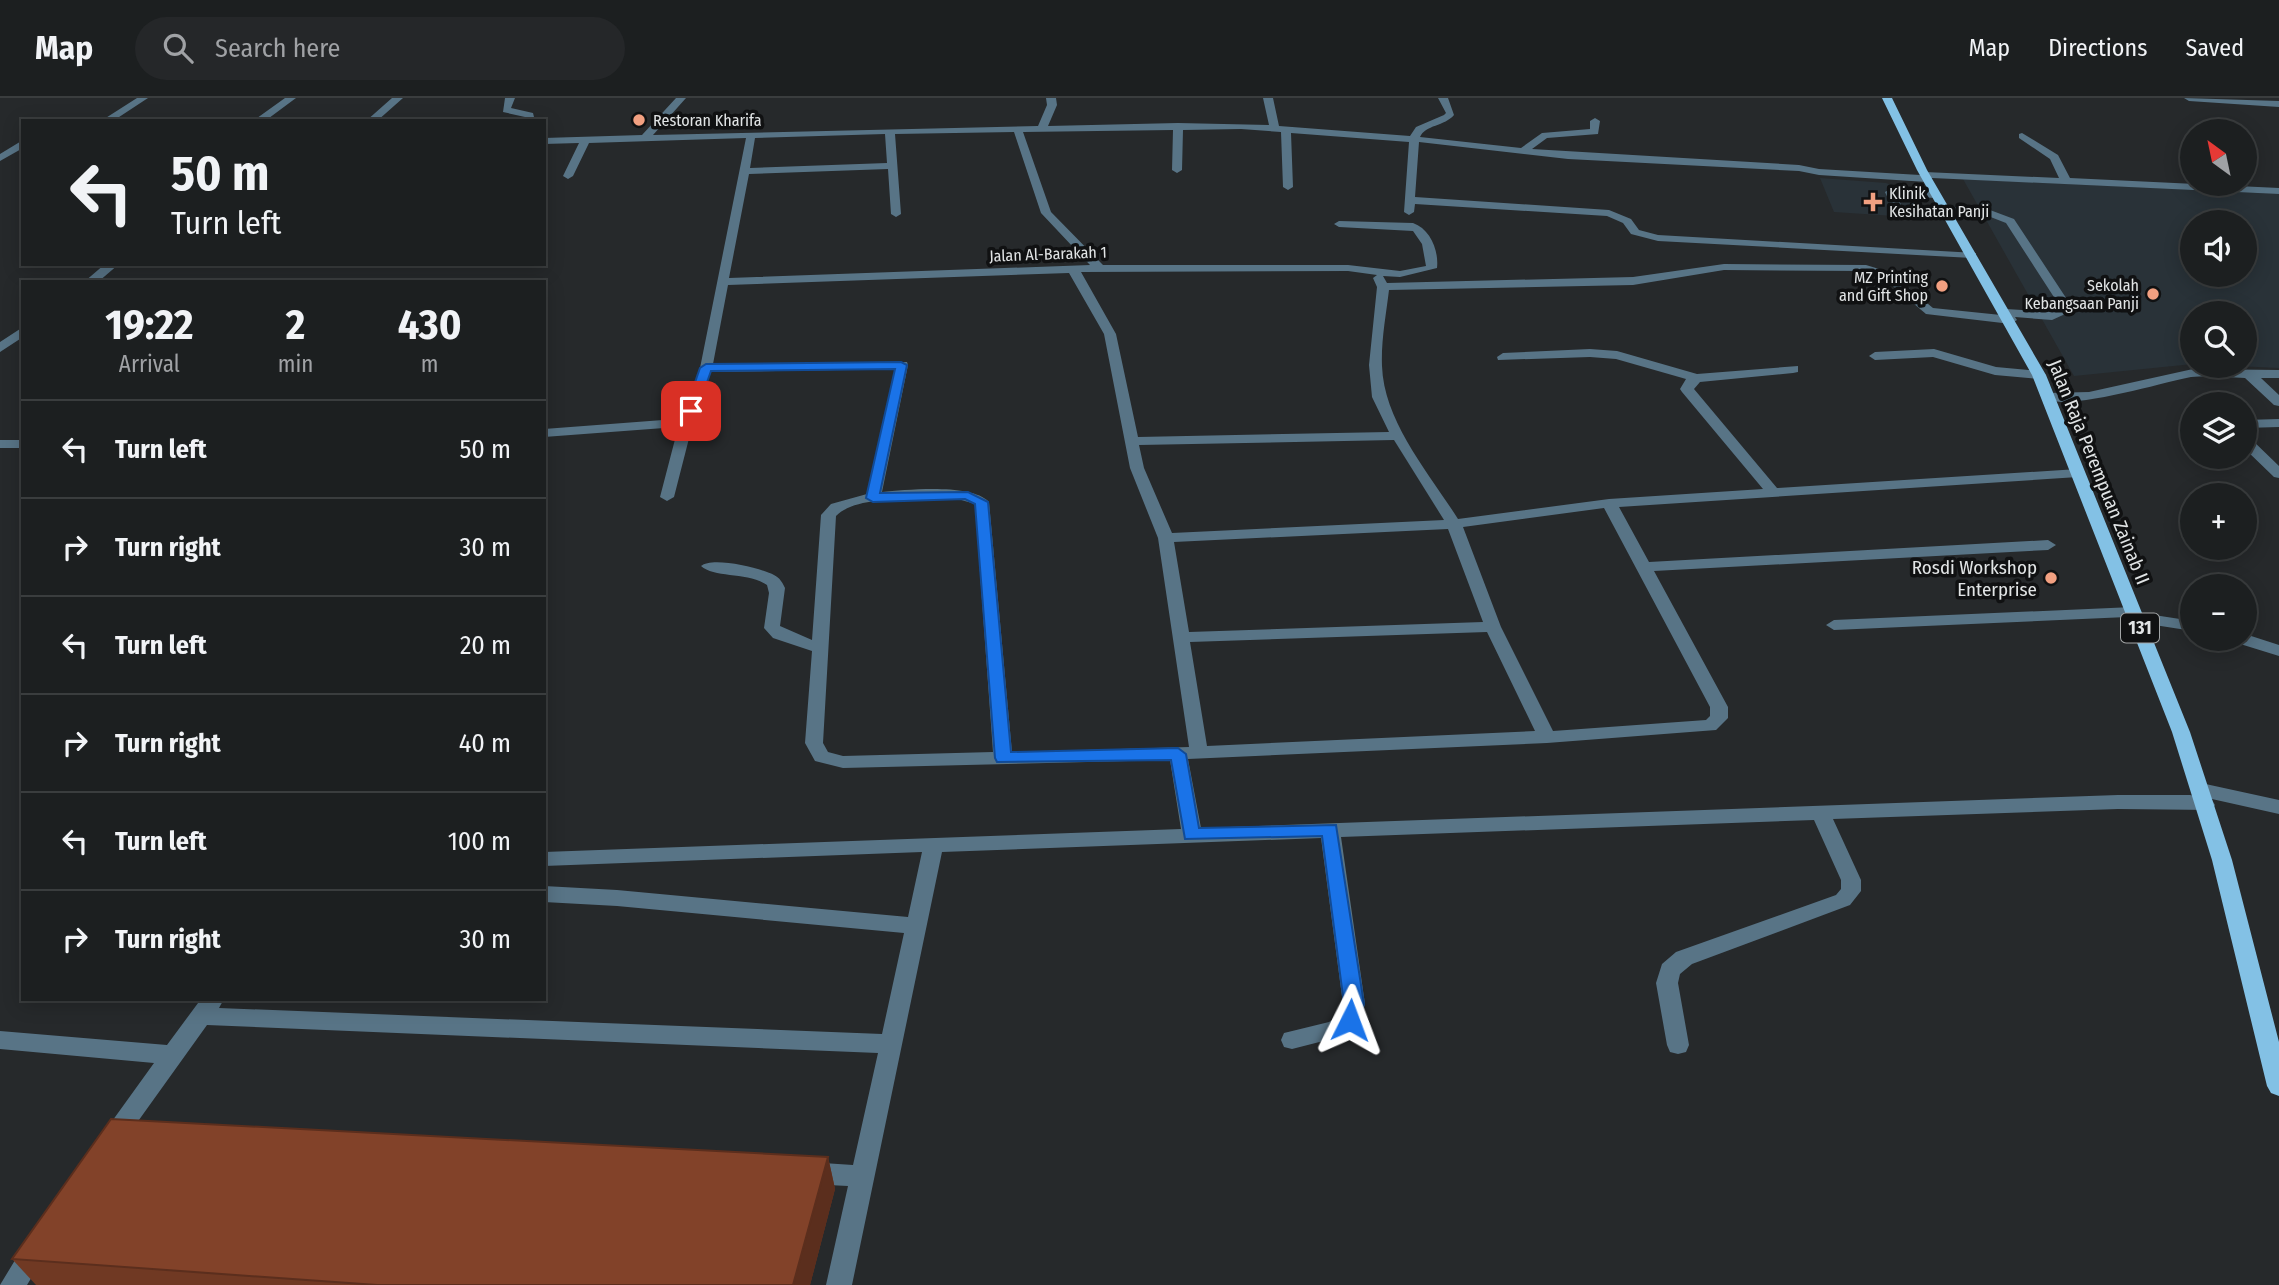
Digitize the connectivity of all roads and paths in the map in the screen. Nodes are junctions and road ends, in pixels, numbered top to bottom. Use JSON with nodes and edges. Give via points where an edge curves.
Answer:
{"nodes":[{"id":1,"x":143,"y":98,"type":"edge"},
{"id":2,"x":291,"y":98,"type":"edge"},
{"id":3,"x":398,"y":98,"type":"edge"},
{"id":4,"x":510,"y":98,"type":"edge"},
{"id":5,"x":681,"y":98,"type":"edge"},
{"id":6,"x":1051,"y":98,"type":"edge"},
{"id":7,"x":1268,"y":98,"type":"edge"},
{"id":8,"x":1443,"y":98,"type":"edge"},
{"id":9,"x":1887,"y":98,"type":"edge"},
{"id":10,"x":2189,"y":98,"type":"edge"},
{"id":11,"x":2279,"y":104,"type":"edge"},
{"id":12,"x":109,"y":119,"type":"edge"},
{"id":13,"x":261,"y":119,"type":"edge"},
{"id":14,"x":373,"y":119,"type":"edge"},
{"id":15,"x":530,"y":119,"type":"edge"},
{"id":16,"x":1595,"y":121,"type":"dead end"},
{"id":17,"x":1178,"y":126,"type":"junction"},
{"id":18,"x":1280,"y":127,"type":"junction"},
{"id":19,"x":1017,"y":128,"type":"junction"},
{"id":20,"x":1042,"y":128,"type":"junction"},
{"id":21,"x":890,"y":131,"type":"junction"},
{"id":22,"x":751,"y":135,"type":"junction"},
{"id":23,"x":2022,"y":136,"type":"dead end"},
{"id":24,"x":646,"y":137,"type":"junction"},
{"id":25,"x":586,"y":139,"type":"junction"},
{"id":26,"x":1414,"y":139,"type":"junction"},
{"id":27,"x":546,"y":141,"type":"edge"},
{"id":28,"x":21,"y":144,"type":"edge"},
{"id":29,"x":1523,"y":151,"type":"junction"},
{"id":30,"x":21,"y":157,"type":"edge"},
{"id":31,"x":0,"y":158,"type":"edge"},
{"id":32,"x":21,"y":158,"type":"edge"},
{"id":33,"x":892,"y":166,"type":"junction"},
{"id":34,"x":1177,"y":170,"type":"dead end"},
{"id":35,"x":0,"y":171,"type":"edge"},
{"id":36,"x":744,"y":171,"type":"junction"},
{"id":37,"x":1924,"y":175,"type":"junction"},
{"id":38,"x":568,"y":176,"type":"dead end"},
{"id":39,"x":2066,"y":181,"type":"junction"},
{"id":40,"x":1288,"y":187,"type":"dead end"},
{"id":41,"x":2279,"y":191,"type":"edge"},
{"id":42,"x":1410,"y":200,"type":"junction"},
{"id":43,"x":1943,"y":206,"type":"junction"},
{"id":44,"x":896,"y":214,"type":"dead end"},
{"id":45,"x":1339,"y":224,"type":"dead end"},
{"id":46,"x":1408,"y":225,"type":"junction"},
{"id":47,"x":1972,"y":255,"type":"junction"},
{"id":48,"x":110,"y":266,"type":"edge"},
{"id":49,"x":1100,"y":268,"type":"junction"},
{"id":50,"x":1073,"y":269,"type":"junction"},
{"id":51,"x":1375,"y":273,"type":"junction"},
{"id":52,"x":93,"y":280,"type":"edge"},
{"id":53,"x":722,"y":282,"type":"junction"},
{"id":54,"x":1383,"y":287,"type":"junction"},
{"id":55,"x":2008,"y":316,"type":"junction"},
{"id":56,"x":21,"y":332,"type":"edge"},
{"id":57,"x":0,"y":348,"type":"edge"},
{"id":58,"x":1875,"y":356,"type":"dead end"},
{"id":59,"x":1503,"y":357,"type":"dead end"},
{"id":60,"x":706,"y":368,"type":"junction"},
{"id":61,"x":1793,"y":369,"type":"dead end"},
{"id":62,"x":2257,"y":373,"type":"edge"},
{"id":63,"x":2279,"y":374,"type":"edge"},
{"id":64,"x":2039,"y":375,"type":"junction"},
{"id":65,"x":2180,"y":376,"type":"edge"},
{"id":66,"x":2253,"y":378,"type":"edge"},
{"id":67,"x":1697,"y":379,"type":"junction"},
{"id":68,"x":2048,"y":397,"type":"junction"},
{"id":69,"x":2279,"y":402,"type":"edge"},
{"id":70,"x":688,"y":415,"type":"junction"},
{"id":71,"x":2279,"y":423,"type":"edge"},
{"id":72,"x":2257,"y":424,"type":"edge"},
{"id":73,"x":546,"y":433,"type":"edge"},
{"id":74,"x":1398,"y":436,"type":"junction"},
{"id":75,"x":1132,"y":441,"type":"junction"},
{"id":76,"x":0,"y":444,"type":"edge"},
{"id":77,"x":21,"y":444,"type":"edge"},
{"id":78,"x":2257,"y":453,"type":"edge"},
{"id":79,"x":2078,"y":473,"type":"junction"},
{"id":80,"x":2279,"y":474,"type":"edge"},
{"id":81,"x":1774,"y":493,"type":"junction"},
{"id":82,"x":667,"y":497,"type":"dead end"},
{"id":83,"x":873,"y":498,"type":"junction"},
{"id":84,"x":1609,"y":503,"type":"junction"},
{"id":85,"x":1454,"y":524,"type":"junction"},
{"id":86,"x":1166,"y":538,"type":"junction"},
{"id":87,"x":2048,"y":545,"type":"dead end"},
{"id":88,"x":709,"y":566,"type":"dead end"},
{"id":89,"x":1643,"y":566,"type":"junction"},
{"id":90,"x":2134,"y":615,"type":"junction"},
{"id":91,"x":2180,"y":624,"type":"edge"},
{"id":92,"x":1834,"y":625,"type":"dead end"},
{"id":93,"x":1493,"y":627,"type":"junction"},
{"id":94,"x":1181,"y":637,"type":"junction"},
{"id":95,"x":2257,"y":644,"type":"edge"},
{"id":96,"x":820,"y":648,"type":"junction"},
{"id":97,"x":2279,"y":651,"type":"edge"},
{"id":98,"x":1547,"y":737,"type":"junction"},
{"id":99,"x":1199,"y":753,"type":"junction"},
{"id":100,"x":1178,"y":754,"type":"junction"},
{"id":101,"x":1003,"y":758,"type":"junction"},
{"id":102,"x":2203,"y":798,"type":"junction"},
{"id":103,"x":2279,"y":807,"type":"edge"},
{"id":104,"x":1820,"y":812,"type":"junction"},
{"id":105,"x":1330,"y":830,"type":"junction"},
{"id":106,"x":1192,"y":835,"type":"junction"},
{"id":107,"x":934,"y":844,"type":"junction"},
{"id":108,"x":546,"y":859,"type":"edge"},
{"id":109,"x":546,"y":894,"type":"edge"},
{"id":110,"x":917,"y":926,"type":"junction"},
{"id":111,"x":206,"y":1008,"type":"edge"},
{"id":112,"x":1292,"y":1040,"type":"dead end"},
{"id":113,"x":1,"y":1042,"type":"edge"},
{"id":114,"x":892,"y":1044,"type":"junction"},
{"id":115,"x":1678,"y":1045,"type":"dead end"},
{"id":116,"x":171,"y":1055,"type":"junction"},
{"id":117,"x":2279,"y":1086,"type":"edge"},
{"id":118,"x":114,"y":1136,"type":"junction"},
{"id":119,"x":142,"y":1138,"type":"edge"},
{"id":120,"x":98,"y":1159,"type":"edge"},
{"id":121,"x":780,"y":1172,"type":"edge"},
{"id":122,"x":864,"y":1176,"type":"junction"},
{"id":123,"x":51,"y":1228,"type":"edge"},
{"id":124,"x":12,"y":1285,"type":"edge"},
{"id":125,"x":839,"y":1285,"type":"edge"}],
"edges":[{"from":1,"to":12,"type":"street"},
{"from":2,"to":13,"type":"street"},
{"from":3,"to":14,"type":"street"},
{"from":4,"to":15,"type":"street","via":[[506,110],[530,115]]},
{"from":5,"to":24,"type":"street"},
{"from":6,"to":20,"type":"street"},
{"from":7,"to":18,"type":"street"},
{"from":8,"to":26,"type":"street","via":[[1449,117],[1417,129]]},
{"from":9,"to":37,"type":"main road","name":"Jalan Raja Perempuan Zainab II","number":"131"},
{"from":10,"to":11,"type":"street"},
{"from":16,"to":29,"type":"street","via":[[1595,132],[1545,135]]},
{"from":17,"to":18,"type":"street"},
{"from":17,"to":20,"type":"street"},
{"from":17,"to":34,"type":"street"},
{"from":18,"to":26,"type":"street"},
{"from":18,"to":40,"type":"street"},
{"from":19,"to":20,"type":"street"},
{"from":19,"to":21,"type":"street"},
{"from":19,"to":49,"type":"street","via":[[1046,213]]},
{"from":21,"to":22,"type":"street"},
{"from":21,"to":33,"type":"street"},
{"from":22,"to":24,"type":"street"},
{"from":22,"to":36,"type":"street"},
{"from":23,"to":39,"type":"street","via":[[2054,157]]},
{"from":24,"to":25,"type":"street"},
{"from":25,"to":27,"type":"street"},
{"from":25,"to":38,"type":"street"},
{"from":26,"to":29,"type":"street"},
{"from":26,"to":42,"type":"street"},
{"from":28,"to":31,"type":"street"},
{"from":29,"to":37,"type":"street"},
{"from":30,"to":31,"type":"street"},
{"from":32,"to":35,"type":"street"},
{"from":33,"to":36,"type":"street"},
{"from":33,"to":44,"type":"street"},
{"from":36,"to":53,"type":"street"},
{"from":37,"to":39,"type":"street"},
{"from":37,"to":43,"type":"main road","name":"Jalan Raja Perempuan Zainab II","number":"131"},
{"from":39,"to":41,"type":"street"},
{"from":42,"to":46,"type":"street"},
{"from":42,"to":47,"type":"street","via":[[1609,213],[1627,220],[1635,232],[1658,238]]},
{"from":43,"to":47,"type":"main road","name":"Jalan Raja Perempuan Zainab II","number":"131"},
{"from":43,"to":55,"type":"street","via":[[2010,220],[2068,310],[2052,316]]},
{"from":45,"to":46,"type":"street"},
{"from":46,"to":51,"type":"street","name":"Jalan Al-Barakah 1","via":[[1421,231],[1433,261],[1431,268]]},
{"from":47,"to":55,"type":"main road","name":"Jalan Raja Perempuan Zainab II","number":"131"},
{"from":48,"to":52,"type":"street"},
{"from":49,"to":50,"type":"street","name":"Jalan Al-Barakah 1"},
{"from":49,"to":51,"type":"street","name":"Jalan Al-Barakah 1","via":[[1348,268]]},
{"from":50,"to":53,"type":"street","name":"Jalan Al-Barakah 1"},
{"from":50,"to":75,"type":"street","via":[[1110,334]]},
{"from":51,"to":54,"type":"street"},
{"from":53,"to":60,"type":"street"},
{"from":54,"to":55,"type":"street","via":[[1633,281],[1724,267],[1866,268],[1885,274],[1930,311]]},
{"from":54,"to":74,"type":"street","via":[[1376,383]]},
{"from":55,"to":64,"type":"main road","name":"Jalan Raja Perempuan Zainab II","number":"131"},
{"from":56,"to":57,"type":"street"},
{"from":58,"to":64,"type":"street","via":[[1934,353],[1995,371]]},
{"from":59,"to":67,"type":"street","via":[[1617,355]]},
{"from":60,"to":70,"type":"street"},
{"from":60,"to":83,"type":"street","via":[[901,365]]},
{"from":61,"to":67,"type":"street"},
{"from":62,"to":63,"type":"street"},
{"from":64,"to":68,"type":"main road","name":"Jalan Raja Perempuan Zainab II","number":"131"},
{"from":65,"to":68,"type":"street","via":[[2089,396]]},
{"from":66,"to":69,"type":"street"},
{"from":67,"to":81,"type":"street","via":[[1688,385],[1690,393]]},
{"from":68,"to":79,"type":"main road","name":"Jalan Raja Perempuan Zainab II","number":"131"},
{"from":70,"to":73,"type":"street","via":[[664,424]]},
{"from":70,"to":82,"type":"street"},
{"from":71,"to":72,"type":"street"},
{"from":74,"to":75,"type":"street"},
{"from":74,"to":85,"type":"street"},
{"from":75,"to":86,"type":"street","via":[[1137,468]]},
{"from":76,"to":77,"type":"street"},
{"from":78,"to":80,"type":"street"},
{"from":79,"to":81,"type":"street"},
{"from":79,"to":90,"type":"main road","name":"Jalan Raja Perempuan Zainab II","number":"131"},
{"from":81,"to":84,"type":"street"},
{"from":83,"to":96,"type":"street","via":[[845,501],[829,514]]},
{"from":83,"to":101,"type":"street","via":[[958,495],[982,502]]},
{"from":84,"to":85,"type":"street"},
{"from":84,"to":89,"type":"street"},
{"from":85,"to":86,"type":"street"},
{"from":85,"to":93,"type":"street"},
{"from":86,"to":94,"type":"street"},
{"from":87,"to":89,"type":"street"},
{"from":88,"to":96,"type":"street","via":[[762,575],[772,581],[777,588],[772,628]]},
{"from":89,"to":98,"type":"street","via":[[1721,714],[1717,721],[1699,729]]},
{"from":90,"to":91,"type":"street"},
{"from":90,"to":92,"type":"street"},
{"from":90,"to":102,"type":"main road","name":"Jalan Raja Perempuan Zainab II","number":"131"},
{"from":93,"to":94,"type":"street"},
{"from":93,"to":98,"type":"street"},
{"from":94,"to":99,"type":"street"},
{"from":95,"to":97,"type":"street"},
{"from":96,"to":101,"type":"street","via":[[814,743],[822,757],[843,762]]},
{"from":98,"to":99,"type":"street"},
{"from":99,"to":100,"type":"street"},
{"from":100,"to":101,"type":"street"},
{"from":100,"to":106,"type":"street"},
{"from":102,"to":103,"type":"street"},
{"from":102,"to":104,"type":"street"},
{"from":102,"to":117,"type":"main road","name":"Jalan Raja Perempuan Zainab II","number":"131"},
{"from":104,"to":105,"type":"street"},
{"from":104,"to":115,"type":"street","via":[[1851,880],[1851,891],[1843,900],[1684,958],[1670,970],[1667,983]]},
{"from":105,"to":106,"type":"street"},
{"from":105,"to":112,"type":"street","via":[[1354,1004],[1350,1020],[1335,1030]]},
{"from":106,"to":107,"type":"street"},
{"from":107,"to":108,"type":"street"},
{"from":107,"to":110,"type":"street"},
{"from":109,"to":110,"type":"street"},
{"from":110,"to":114,"type":"street"},
{"from":111,"to":114,"type":"street"},
{"from":111,"to":116,"type":"street"},
{"from":113,"to":116,"type":"street"},
{"from":114,"to":122,"type":"street"},
{"from":116,"to":118,"type":"street"},
{"from":118,"to":119,"type":"street"},
{"from":118,"to":120,"type":"street"},
{"from":121,"to":122,"type":"street"},
{"from":122,"to":125,"type":"street"},
{"from":123,"to":124,"type":"street"}]}
